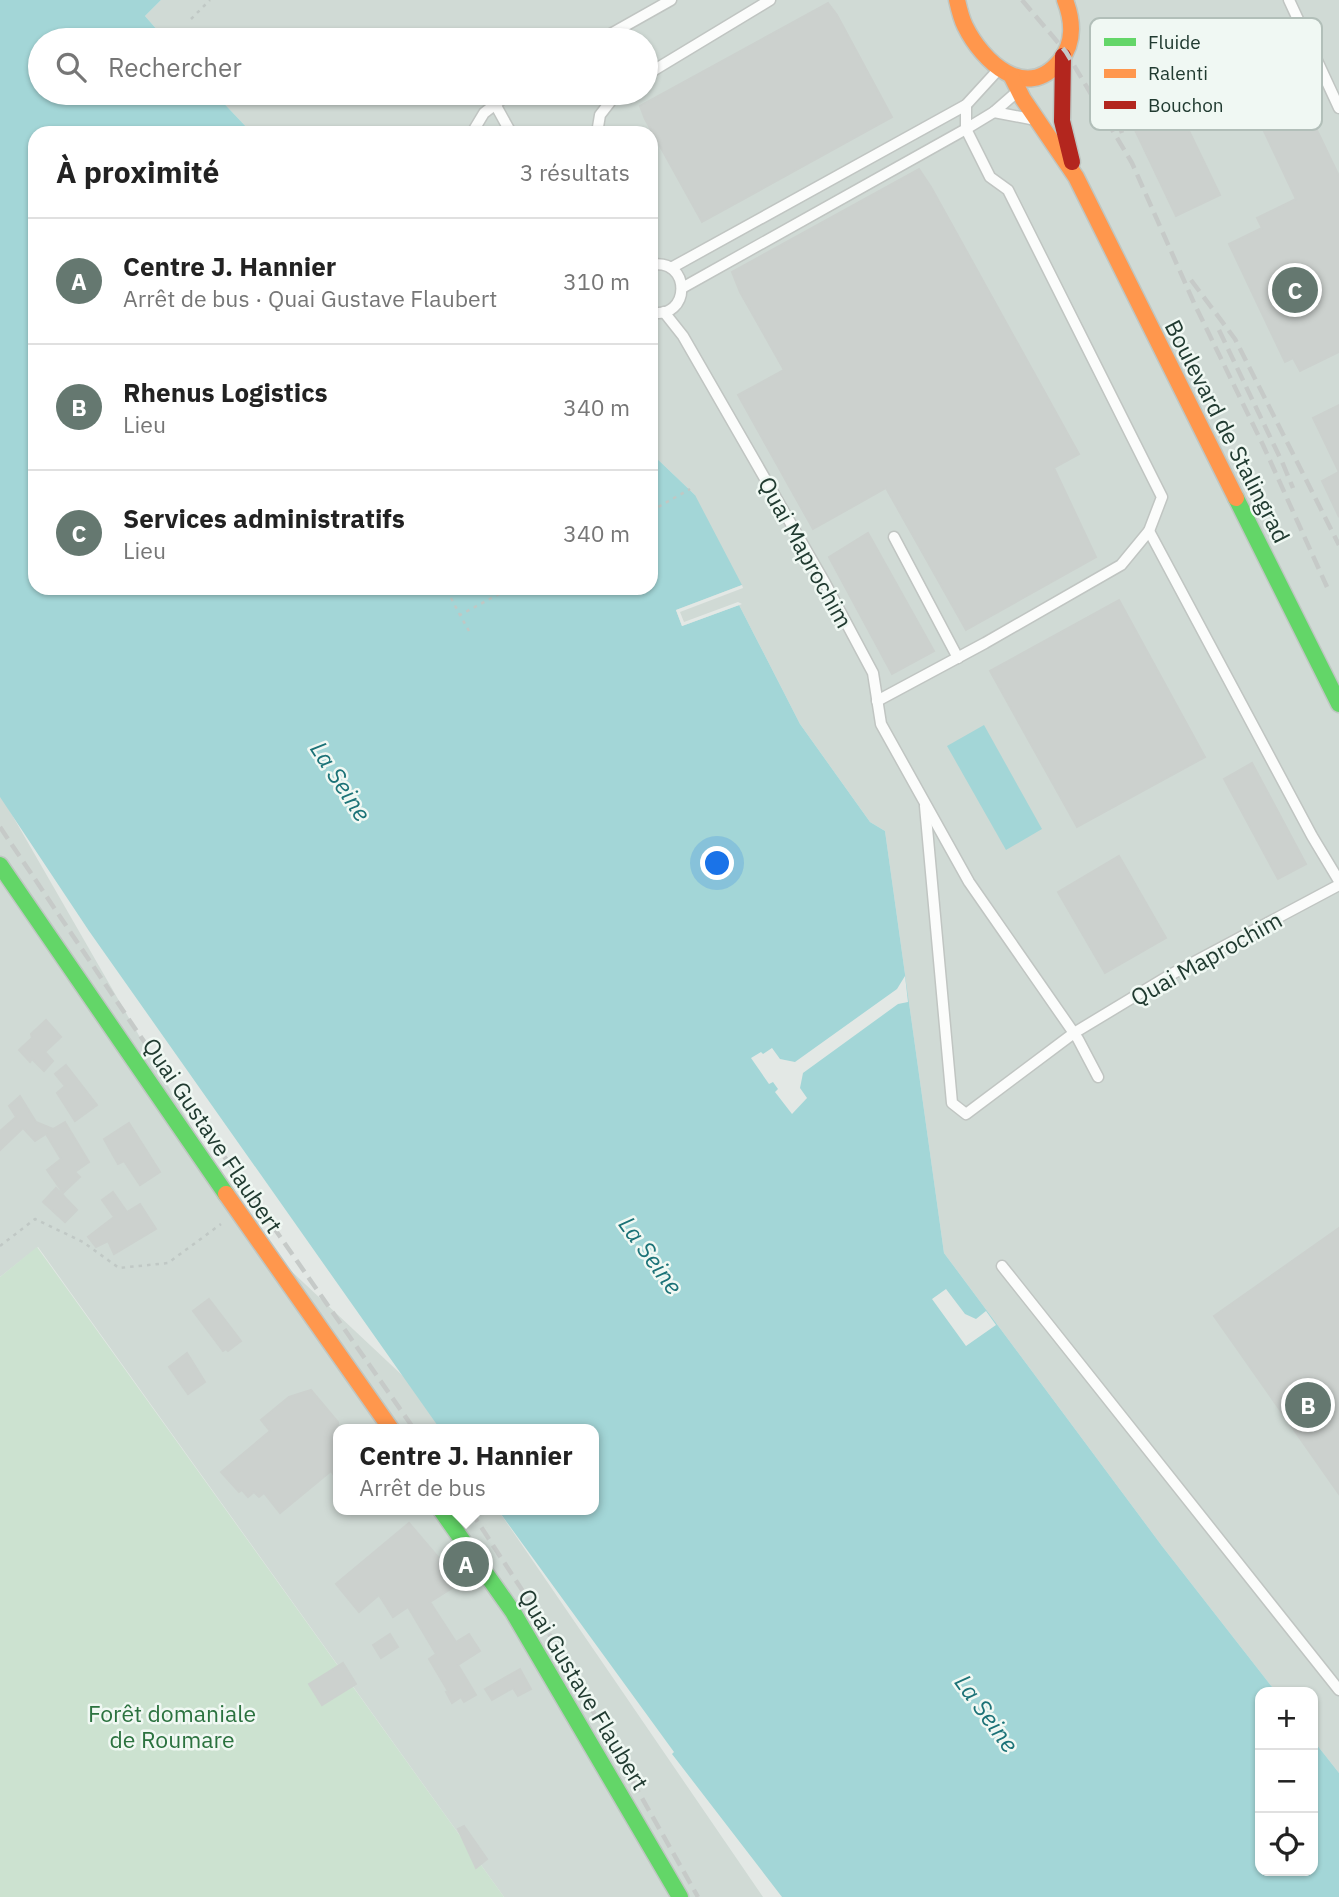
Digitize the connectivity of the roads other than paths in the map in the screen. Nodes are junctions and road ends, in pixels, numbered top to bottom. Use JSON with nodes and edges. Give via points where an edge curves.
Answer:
{"nodes":[{"id":1,"x":671,"y":0,"type":"edge"},
{"id":2,"x":770,"y":0,"type":"edge"},
{"id":3,"x":957,"y":0,"type":"edge"},
{"id":4,"x":1065,"y":0,"type":"edge"},
{"id":5,"x":1289,"y":0,"type":"edge"},
{"id":6,"x":1297,"y":18,"type":"edge"},
{"id":7,"x":621,"y":28,"type":"edge"},
{"id":8,"x":1063,"y":57,"type":"junction"},
{"id":9,"x":658,"y":68,"type":"edge"},
{"id":10,"x":1322,"y":71,"type":"edge"},
{"id":11,"x":1010,"y":79,"type":"junction"},
{"id":12,"x":494,"y":105,"type":"edge"},
{"id":13,"x":496,"y":105,"type":"edge"},
{"id":14,"x":608,"y":105,"type":"edge"},
{"id":15,"x":966,"y":106,"type":"junction"},
{"id":16,"x":1339,"y":108,"type":"edge"},
{"id":17,"x":994,"y":111,"type":"junction"},
{"id":18,"x":1037,"y":121,"type":"junction"},
{"id":19,"x":476,"y":126,"type":"edge"},
{"id":20,"x":507,"y":126,"type":"edge"},
{"id":21,"x":598,"y":126,"type":"edge"},
{"id":22,"x":966,"y":129,"type":"junction"},
{"id":23,"x":1076,"y":177,"type":"junction"},
{"id":24,"x":658,"y":265,"type":"edge"},
{"id":25,"x":671,"y":268,"type":"junction"},
{"id":26,"x":682,"y":288,"type":"junction"},
{"id":27,"x":658,"y":312,"type":"edge"},
{"id":28,"x":658,"y":315,"type":"edge"},
{"id":29,"x":1149,"y":531,"type":"junction"},
{"id":30,"x":894,"y":537,"type":"dead end"},
{"id":31,"x":958,"y":658,"type":"junction"},
{"id":32,"x":877,"y":701,"type":"junction"},
{"id":33,"x":1339,"y":704,"type":"edge"},
{"id":34,"x":924,"y":802,"type":"junction"},
{"id":35,"x":0,"y":865,"type":"edge"},
{"id":36,"x":1339,"y":883,"type":"edge"},
{"id":37,"x":1074,"y":1033,"type":"junction"},
{"id":38,"x":1098,"y":1077,"type":"dead end"},
{"id":39,"x":1002,"y":1266,"type":"dead end"},
{"id":40,"x":387,"y":1424,"type":"edge"},
{"id":41,"x":445,"y":1515,"type":"edge"},
{"id":42,"x":1339,"y":1690,"type":"edge"},
{"id":43,"x":680,"y":1897,"type":"edge"}],
"edges":[{"from":1,"to":7,"type":"lane"},
{"from":2,"to":9,"type":"lane"},
{"from":3,"to":11,"type":"main road","name":"Boulevard de Stalingrad","via":[[967,31]]},
{"from":4,"to":8,"type":"main road","name":"Boulevard de Stalingrad","via":[[1073,20]]},
{"from":5,"to":6,"type":"lane"},
{"from":8,"to":11,"type":"main road","via":[[1046,77]]},
{"from":8,"to":23,"type":"main road","name":"Boulevard de Stalingrad","via":[[1062,121]]},
{"from":10,"to":16,"type":"lane"},
{"from":11,"to":15,"type":"lane"},
{"from":11,"to":17,"type":"lane"},
{"from":11,"to":18,"type":"main road","name":"Boulevard de Stalingrad"},
{"from":12,"to":19,"type":"lane"},
{"from":13,"to":20,"type":"lane"},
{"from":14,"to":21,"type":"lane"},
{"from":15,"to":22,"type":"lane"},
{"from":15,"to":25,"type":"lane"},
{"from":17,"to":18,"type":"lane"},
{"from":17,"to":22,"type":"lane"},
{"from":18,"to":23,"type":"main road","name":"Boulevard de Stalingrad"},
{"from":22,"to":26,"type":"lane"},
{"from":22,"to":29,"type":"lane","via":[[990,177],[1008,190],[1161,497]]},
{"from":23,"to":33,"type":"main road","name":"Boulevard de Stalingrad"},
{"from":24,"to":25,"type":"lane"},
{"from":25,"to":26,"type":"lane"},
{"from":26,"to":27,"type":"lane","via":[[677,303]]},
{"from":28,"to":32,"type":"lane","name":"Quai Maprochim","via":[[683,336],[825,583],[873,673]]},
{"from":29,"to":31,"type":"lane","via":[[1121,565]]},
{"from":29,"to":36,"type":"lane"},
{"from":30,"to":31,"type":"lane"},
{"from":31,"to":32,"type":"lane"},
{"from":32,"to":34,"type":"lane","name":"Quai Maprochim","via":[[881,724]]},
{"from":34,"to":37,"type":"lane","name":"Quai Maprochim","via":[[969,882]]},
{"from":34,"to":37,"type":"lane","name":"Quai Maprochim","via":[[952,1103],[966,1114]]},
{"from":35,"to":40,"type":"main road","name":"Quai Gustave Flaubert"},
{"from":36,"to":37,"type":"lane","name":"Quai Maprochim"},
{"from":37,"to":38,"type":"lane","name":"Quai Maprochim"},
{"from":39,"to":42,"type":"lane"},
{"from":41,"to":43,"type":"main road","name":"Quai Gustave Flaubert","via":[[538,1652]]}]}
